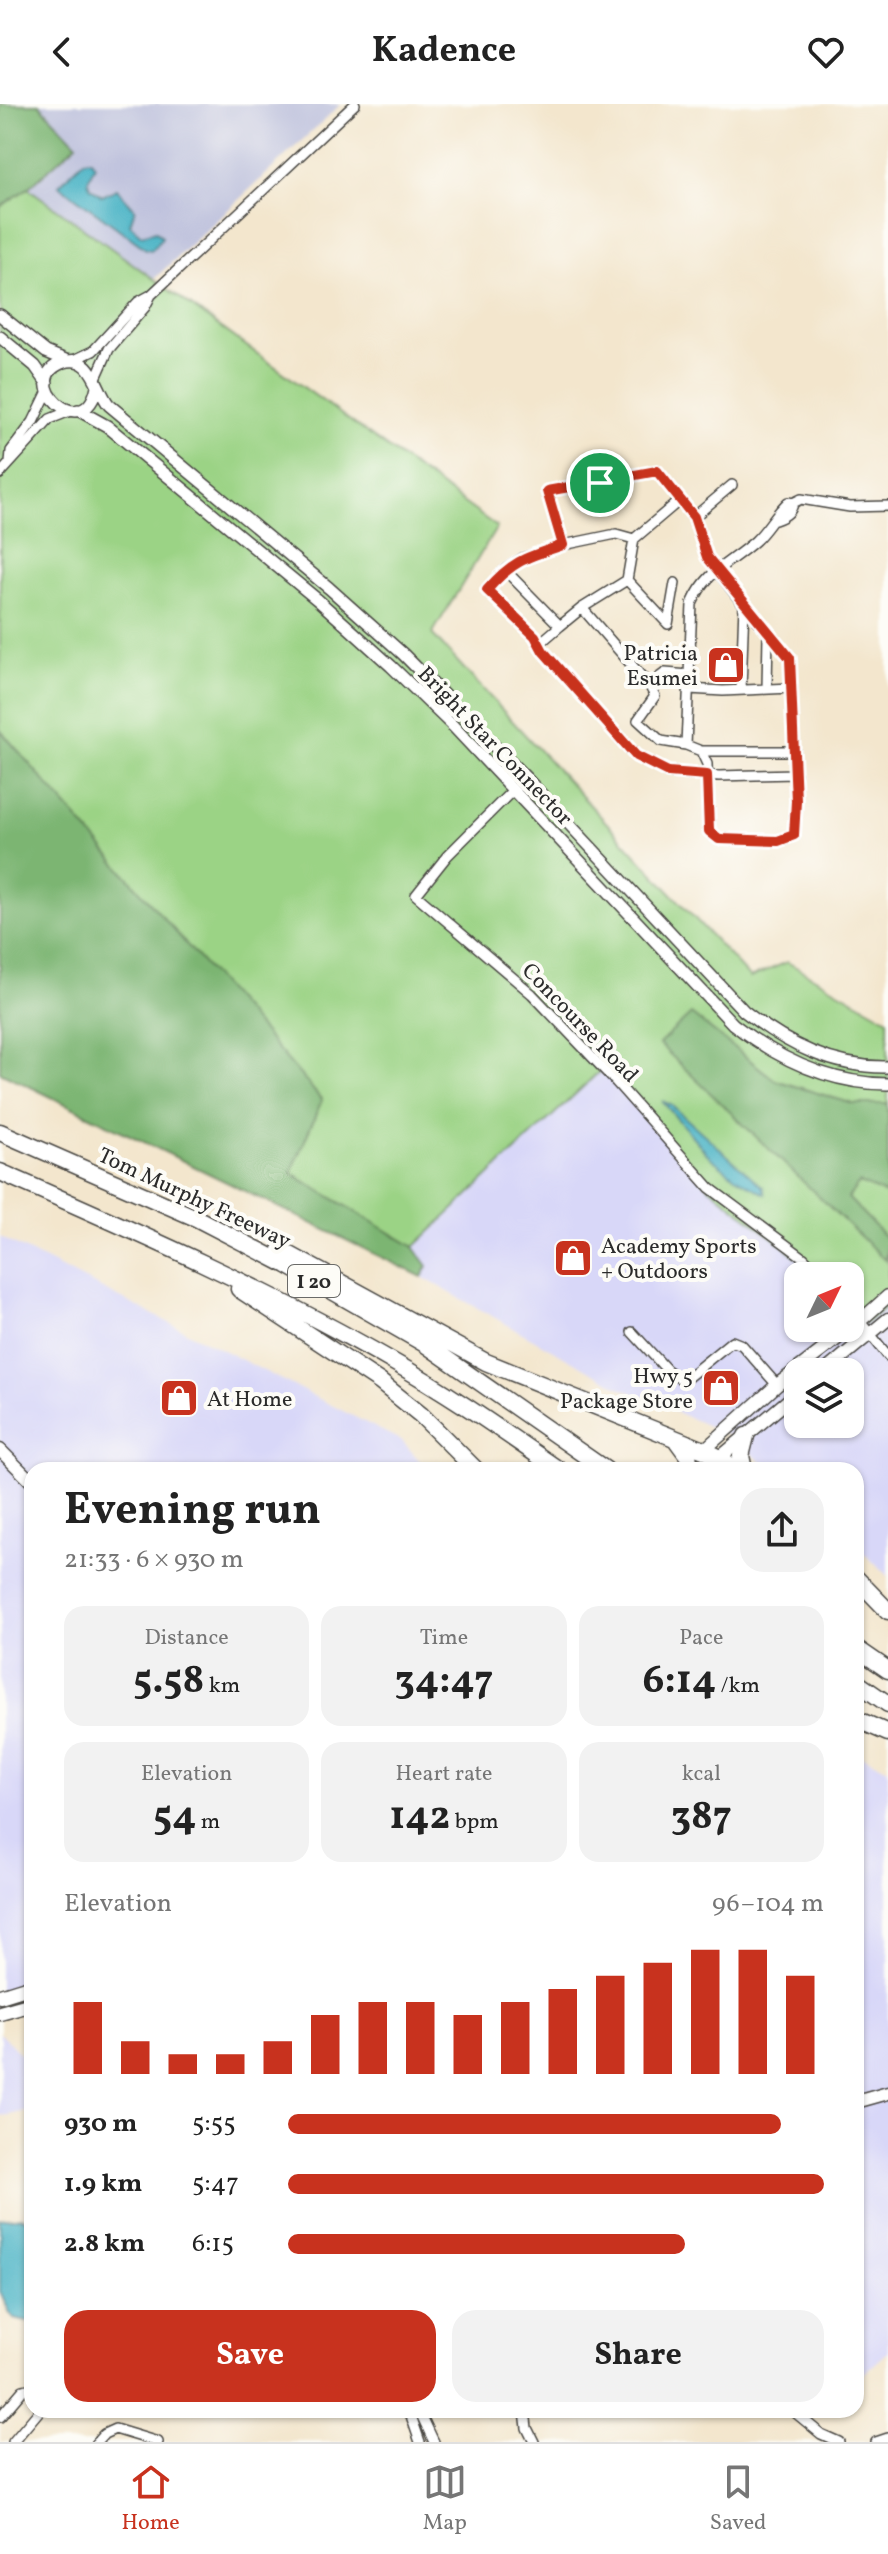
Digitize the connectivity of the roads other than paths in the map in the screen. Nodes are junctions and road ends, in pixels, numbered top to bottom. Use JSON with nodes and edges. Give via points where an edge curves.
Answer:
{"nodes":[{"id":1,"x":355,"y":104,"type":"edge"},
{"id":2,"x":151,"y":295,"type":"junction"},
{"id":3,"x":0,"y":315,"type":"edge"},
{"id":4,"x":0,"y":337,"type":"edge"},
{"id":5,"x":70,"y":361,"type":"junction"},
{"id":6,"x":96,"y":382,"type":"junction"},
{"id":7,"x":48,"y":387,"type":"junction"},
{"id":8,"x":74,"y":410,"type":"junction"},
{"id":9,"x":10,"y":463,"type":"junction"},
{"id":10,"x":0,"y":474,"type":"edge"},
{"id":11,"x":732,"y":485,"type":"dead end"},
{"id":12,"x":680,"y":500,"type":"junction"},
{"id":13,"x":888,"y":506,"type":"edge"},
{"id":14,"x":694,"y":517,"type":"junction"},
{"id":15,"x":634,"y":539,"type":"junction"},
{"id":16,"x":563,"y":545,"type":"junction"},
{"id":17,"x":505,"y":570,"type":"junction"},
{"id":18,"x":718,"y":570,"type":"junction"},
{"id":19,"x":627,"y":580,"type":"junction"},
{"id":20,"x":675,"y":583,"type":"dead end"},
{"id":21,"x":744,"y":604,"type":"junction"},
{"id":22,"x":582,"y":608,"type":"junction"},
{"id":23,"x":560,"y":626,"type":"junction"},
{"id":24,"x":768,"y":633,"type":"junction"},
{"id":25,"x":539,"y":644,"type":"junction"},
{"id":26,"x":689,"y":675,"type":"junction"},
{"id":27,"x":649,"y":685,"type":"junction"},
{"id":28,"x":767,"y":688,"type":"junction"},
{"id":29,"x":792,"y":688,"type":"junction"},
{"id":30,"x":689,"y":689,"type":"junction"},
{"id":31,"x":741,"y":690,"type":"junction"},
{"id":32,"x":686,"y":745,"type":"junction"},
{"id":33,"x":701,"y":751,"type":"junction"},
{"id":34,"x":795,"y":751,"type":"junction"},
{"id":35,"x":796,"y":774,"type":"junction"},
{"id":36,"x":707,"y":775,"type":"junction"},
{"id":37,"x":513,"y":790,"type":"junction"},
{"id":38,"x":888,"y":1067,"type":"edge"},
{"id":39,"x":888,"y":1084,"type":"edge"},
{"id":40,"x":0,"y":1132,"type":"edge"},
{"id":41,"x":0,"y":1172,"type":"edge"},
{"id":42,"x":196,"y":1218,"type":"junction"},
{"id":43,"x":195,"y":1260,"type":"junction"},
{"id":44,"x":808,"y":1262,"type":"edge"},
{"id":45,"x":888,"y":1296,"type":"edge"},
{"id":46,"x":864,"y":1318,"type":"edge"},
{"id":47,"x":888,"y":1319,"type":"edge"},
{"id":48,"x":864,"y":1328,"type":"edge"},
{"id":49,"x":632,"y":1332,"type":"dead end"},
{"id":50,"x":870,"y":1336,"type":"junction"},
{"id":51,"x":833,"y":1342,"type":"edge"},
{"id":52,"x":888,"y":1356,"type":"edge"},
{"id":53,"x":842,"y":1358,"type":"edge"},
{"id":54,"x":777,"y":1385,"type":"junction"},
{"id":55,"x":784,"y":1404,"type":"edge"},
{"id":56,"x":746,"y":1436,"type":"junction"},
{"id":57,"x":677,"y":1441,"type":"junction"},
{"id":58,"x":0,"y":1450,"type":"edge"},
{"id":59,"x":704,"y":1450,"type":"junction"},
{"id":60,"x":720,"y":1458,"type":"junction"},
{"id":61,"x":468,"y":1462,"type":"edge"},
{"id":62,"x":547,"y":1462,"type":"edge"},
{"id":63,"x":595,"y":1462,"type":"edge"},
{"id":64,"x":689,"y":1462,"type":"edge"},
{"id":65,"x":696,"y":1462,"type":"edge"},
{"id":66,"x":709,"y":1462,"type":"edge"},
{"id":67,"x":725,"y":1462,"type":"edge"},
{"id":68,"x":742,"y":1462,"type":"edge"},
{"id":69,"x":24,"y":1474,"type":"edge"},
{"id":70,"x":864,"y":1586,"type":"edge"},
{"id":71,"x":888,"y":1611,"type":"edge"},
{"id":72,"x":864,"y":1654,"type":"edge"},
{"id":73,"x":888,"y":1670,"type":"edge"},
{"id":74,"x":864,"y":1688,"type":"edge"},
{"id":75,"x":888,"y":1704,"type":"edge"},
{"id":76,"x":864,"y":1722,"type":"edge"},
{"id":77,"x":888,"y":1733,"type":"edge"},
{"id":78,"x":24,"y":1988,"type":"edge"},
{"id":79,"x":0,"y":1996,"type":"edge"},
{"id":80,"x":24,"y":2006,"type":"edge"},
{"id":81,"x":0,"y":2013,"type":"edge"},
{"id":82,"x":888,"y":2093,"type":"edge"},
{"id":83,"x":864,"y":2100,"type":"edge"},
{"id":84,"x":24,"y":2390,"type":"edge"},
{"id":85,"x":0,"y":2417,"type":"edge"},
{"id":86,"x":33,"y":2418,"type":"edge"},
{"id":87,"x":412,"y":2418,"type":"edge"},
{"id":88,"x":423,"y":2418,"type":"edge"},
{"id":89,"x":526,"y":2418,"type":"edge"},
{"id":90,"x":802,"y":2418,"type":"edge"},
{"id":91,"x":888,"y":2438,"type":"edge"},
{"id":92,"x":13,"y":2442,"type":"edge"},
{"id":93,"x":97,"y":2442,"type":"edge"},
{"id":94,"x":158,"y":2442,"type":"edge"},
{"id":95,"x":420,"y":2442,"type":"edge"},
{"id":96,"x":434,"y":2442,"type":"edge"},
{"id":97,"x":534,"y":2442,"type":"edge"},
{"id":98,"x":839,"y":2442,"type":"edge"},
{"id":99,"x":876,"y":2442,"type":"edge"}],
"edges":[{"from":1,"to":2,"type":"street"},
{"from":2,"to":5,"type":"street","via":[[93,351]]},
{"from":2,"to":6,"type":"street","via":[[109,349]]},
{"from":3,"to":5,"type":"street","via":[[46,352]]},
{"from":4,"to":7,"type":"street","via":[[35,366]]},
{"from":5,"to":6,"type":"street","via":[[85,365]]},
{"from":5,"to":7,"type":"street","via":[[54,369]]},
{"from":6,"to":8,"type":"street","via":[[91,402]]},
{"from":6,"to":38,"type":"street","name":"Bright Star Connector","via":[[117,413],[403,654],[744,1011],[817,1056]]},
{"from":7,"to":8,"type":"street","via":[[55,404]]},
{"from":7,"to":9,"type":"street","via":[[33,422],[11,451]]},
{"from":8,"to":9,"type":"street","via":[[50,419]]},
{"from":8,"to":37,"type":"street","name":"Bright Star Connector","via":[[107,426],[354,632]]},
{"from":9,"to":10,"type":"street"},
{"from":11,"to":14,"type":"street"},
{"from":12,"to":14,"type":"street"},
{"from":12,"to":15,"type":"street"},
{"from":12,"to":16,"type":"street","via":[[657,471],[547,491]]},
{"from":13,"to":18,"type":"street","via":[[850,507],[801,499]]},
{"from":14,"to":18,"type":"street","via":[[707,557]]},
{"from":15,"to":16,"type":"street","via":[[616,534]]},
{"from":15,"to":19,"type":"street"},
{"from":16,"to":17,"type":"street"},
{"from":17,"to":23,"type":"street"},
{"from":17,"to":25,"type":"street","via":[[487,590]]},
{"from":18,"to":21,"type":"street"},
{"from":18,"to":26,"type":"street","via":[[701,583],[692,604]]},
{"from":19,"to":20,"type":"street","via":[[668,624]]},
{"from":19,"to":22,"type":"street"},
{"from":21,"to":24,"type":"street"},
{"from":21,"to":31,"type":"street"},
{"from":22,"to":23,"type":"street"},
{"from":22,"to":27,"type":"street"},
{"from":23,"to":25,"type":"street"},
{"from":24,"to":28,"type":"street"},
{"from":24,"to":29,"type":"street","via":[[790,658]]},
{"from":25,"to":36,"type":"street","via":[[636,756],[668,772]]},
{"from":26,"to":27,"type":"street","via":[[665,673]]},
{"from":26,"to":30,"type":"street"},
{"from":27,"to":32,"type":"street","via":[[655,696],[638,720],[661,741]]},
{"from":28,"to":29,"type":"street"},
{"from":28,"to":31,"type":"street"},
{"from":29,"to":34,"type":"street"},
{"from":30,"to":31,"type":"street"},
{"from":30,"to":32,"type":"street"},
{"from":32,"to":33,"type":"street"},
{"from":33,"to":34,"type":"street"},
{"from":33,"to":36,"type":"street"},
{"from":34,"to":35,"type":"street"},
{"from":35,"to":36,"type":"street"},
{"from":35,"to":36,"type":"street","via":[[794,835],[778,841],[719,839],[709,831]]},
{"from":37,"to":39,"type":"street","name":"Bright Star Connector","via":[[733,1024],[812,1071]]},
{"from":37,"to":44,"type":"street","name":"Concourse Road","via":[[416,895],[554,1017],[710,1188]]},
{"from":40,"to":42,"type":"highway","name":"Tom Murphy Freeway","number":"I 20"},
{"from":41,"to":43,"type":"highway","number":"I 20"},
{"from":42,"to":57,"type":"highway","via":[[291,1255],[486,1362]]},
{"from":42,"to":63,"type":"highway","name":"Tom Murphy Freeway","number":"I 20","via":[[425,1344]]},
{"from":43,"to":61,"type":"highway","via":[[380,1382]]},
{"from":43,"to":62,"type":"highway","number":"I 20","via":[[389,1359]]},
{"from":45,"to":46,"type":"main road"},
{"from":47,"to":50,"type":"main road"},
{"from":48,"to":50,"type":"street"},
{"from":49,"to":54,"type":"street","via":[[679,1378],[688,1377],[732,1341],[742,1345]]},
{"from":50,"to":52,"type":"street"},
{"from":50,"to":53,"type":"main road"},
{"from":51,"to":54,"type":"main road"},
{"from":54,"to":59,"type":"main road"},
{"from":55,"to":56,"type":"main road"},
{"from":56,"to":60,"type":"main road"},
{"from":56,"to":68,"type":"highway"},
{"from":57,"to":59,"type":"highway"},
{"from":57,"to":64,"type":"highway"},
{"from":58,"to":69,"type":"main road"},
{"from":59,"to":60,"type":"highway"},
{"from":59,"to":65,"type":"main road"},
{"from":60,"to":66,"type":"main road"},
{"from":60,"to":67,"type":"highway"},
{"from":70,"to":71,"type":"highway"},
{"from":72,"to":73,"type":"highway"},
{"from":74,"to":75,"type":"highway"},
{"from":76,"to":77,"type":"highway"},
{"from":78,"to":79,"type":"main road"},
{"from":80,"to":81,"type":"main road"},
{"from":82,"to":83,"type":"main road"},
{"from":84,"to":85,"type":"street"},
{"from":86,"to":92,"type":"street"},
{"from":87,"to":95,"type":"street"},
{"from":88,"to":96,"type":"street"},
{"from":89,"to":97,"type":"street"},
{"from":90,"to":98,"type":"street"},
{"from":91,"to":99,"type":"street"},
{"from":93,"to":94,"type":"street","via":[[115,2429]]}]}
